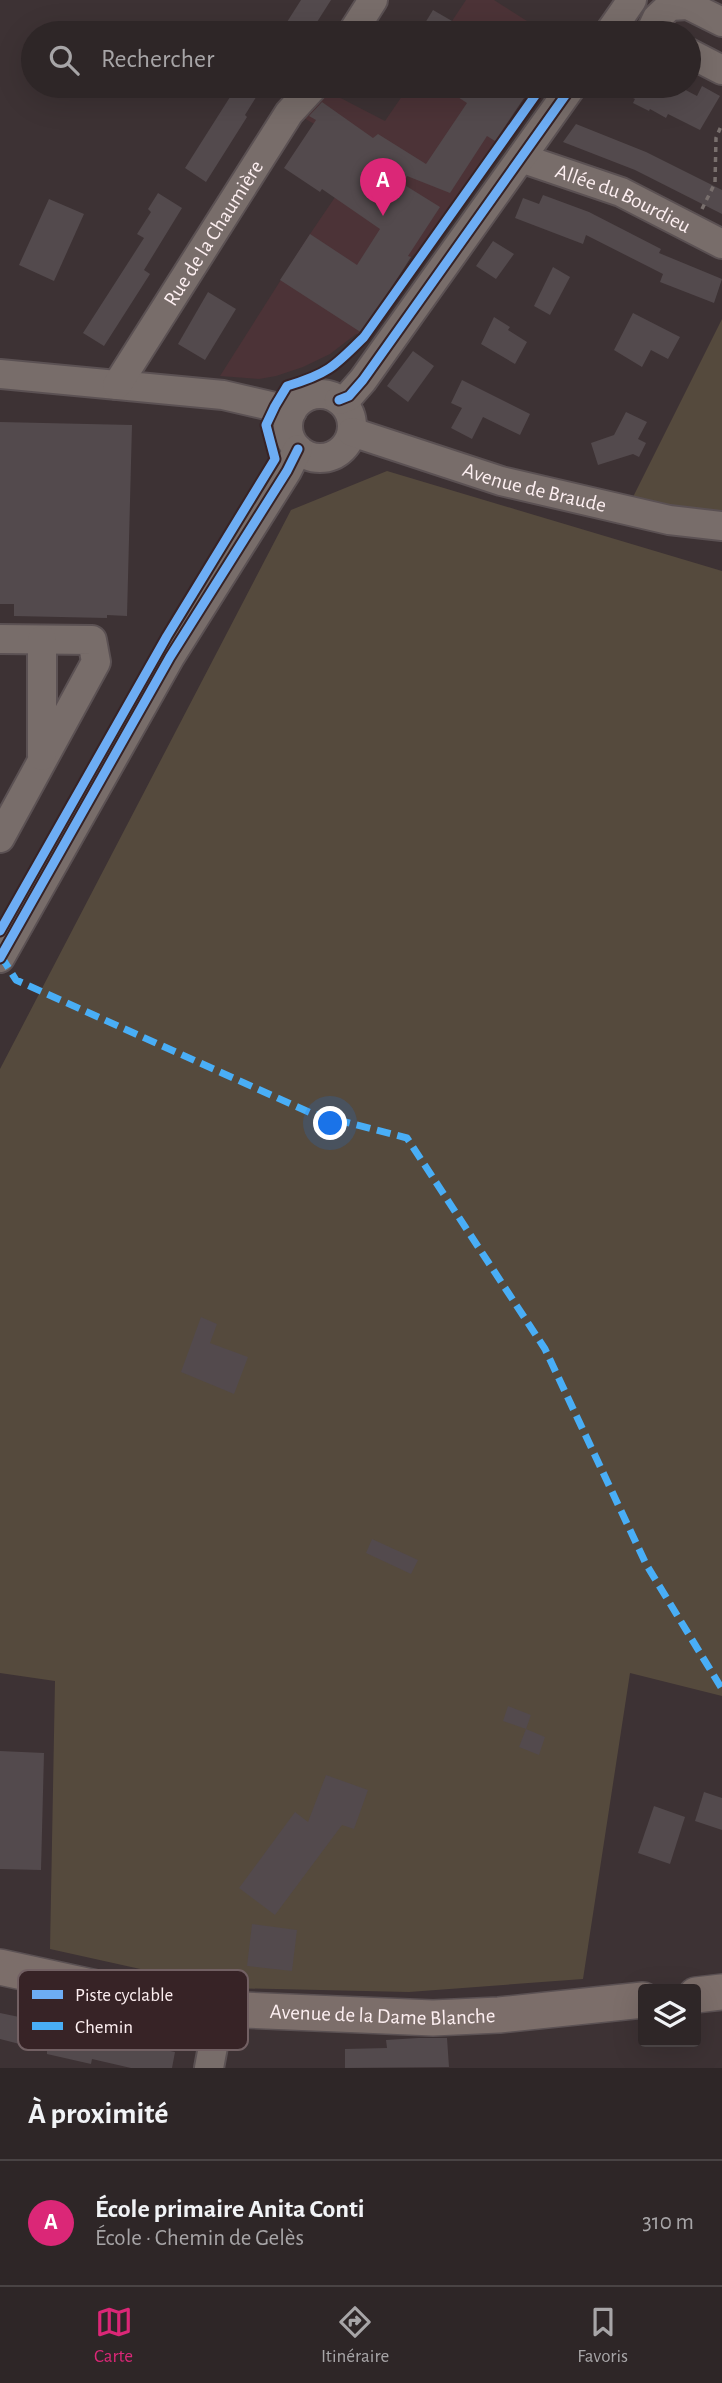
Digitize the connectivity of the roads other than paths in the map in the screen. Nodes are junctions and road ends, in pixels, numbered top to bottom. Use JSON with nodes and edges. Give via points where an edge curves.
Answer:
{"nodes":[{"id":1,"x":373,"y":0,"type":"edge"},
{"id":2,"x":360,"y":21,"type":"edge"},
{"id":3,"x":656,"y":21,"type":"edge"},
{"id":4,"x":722,"y":22,"type":"edge"},
{"id":5,"x":701,"y":59,"type":"edge"},
{"id":6,"x":722,"y":70,"type":"edge"},
{"id":7,"x":303,"y":98,"type":"edge"},
{"id":8,"x":564,"y":98,"type":"edge"},
{"id":9,"x":521,"y":158,"type":"junction"},
{"id":10,"x":722,"y":244,"type":"edge"},
{"id":11,"x":0,"y":374,"type":"edge"},
{"id":12,"x":117,"y":385,"type":"junction"},
{"id":13,"x":339,"y":400,"type":"junction"},
{"id":14,"x":292,"y":411,"type":"junction"},
{"id":15,"x":352,"y":432,"type":"junction"},
{"id":16,"x":298,"y":449,"type":"junction"},
{"id":17,"x":722,"y":526,"type":"edge"},
{"id":18,"x":0,"y":639,"type":"edge"},
{"id":19,"x":42,"y":640,"type":"junction"},
{"id":20,"x":42,"y":760,"type":"junction"},
{"id":21,"x":0,"y":838,"type":"edge"},
{"id":22,"x":3,"y":946,"type":"edge"},
{"id":23,"x":0,"y":1968,"type":"edge"},
{"id":24,"x":18,"y":1972,"type":"edge"},
{"id":25,"x":722,"y":1992,"type":"edge"},
{"id":26,"x":701,"y":1994,"type":"edge"},
{"id":27,"x":638,"y":2001,"type":"edge"},
{"id":28,"x":248,"y":2011,"type":"edge"},
{"id":29,"x":212,"y":2050,"type":"edge"},
{"id":30,"x":209,"y":2068,"type":"edge"}],
"edges":[{"from":1,"to":2,"type":"street"},
{"from":3,"to":4,"type":"street","via":[[670,6],[688,5]]},
{"from":5,"to":6,"type":"street"},
{"from":7,"to":12,"type":"street","name":"Rue de la Chaumière","via":[[289,113]]},
{"from":8,"to":9,"type":"street"},
{"from":9,"to":10,"type":"street","name":"Allée du Bourdieu","via":[[621,192]]},
{"from":9,"to":13,"type":"street","via":[[363,380]]},
{"from":11,"to":12,"type":"street"},
{"from":12,"to":14,"type":"street","via":[[223,394]]},
{"from":13,"to":14,"type":"street","via":[[318,394]]},
{"from":13,"to":15,"type":"street","via":[[350,414]]},
{"from":14,"to":16,"type":"street","via":[[288,428]]},
{"from":15,"to":16,"type":"street","via":[[343,449],[326,458]]},
{"from":15,"to":17,"type":"street","name":"Avenue de Braude","via":[[501,481],[669,520]]},
{"from":16,"to":22,"type":"street","via":[[170,657]]},
{"from":18,"to":19,"type":"street"},
{"from":19,"to":20,"type":"street"},
{"from":19,"to":20,"type":"street","via":[[92,640],[96,662]]},
{"from":20,"to":21,"type":"street"},
{"from":23,"to":24,"type":"main road","name":"Avenue de la Dame Blanche"},
{"from":25,"to":26,"type":"main road"},
{"from":27,"to":28,"type":"main road","name":"Avenue de la Dame Blanche","via":[[433,2018]]},
{"from":29,"to":30,"type":"street"}]}
